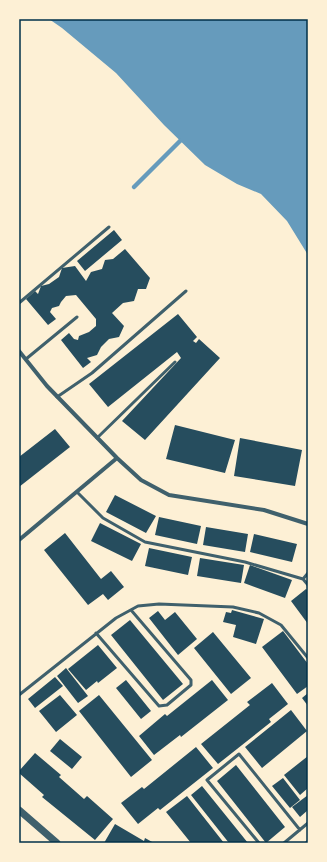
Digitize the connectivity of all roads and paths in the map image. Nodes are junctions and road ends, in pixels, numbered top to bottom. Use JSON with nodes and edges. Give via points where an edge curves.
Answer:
{"nodes":[{"id":1,"x":109,"y":227,"type":"dead end"},
{"id":2,"x":186,"y":291,"type":"dead end"},
{"id":3,"x":19,"y":303,"type":"edge"},
{"id":4,"x":77,"y":317,"type":"dead end"},
{"id":5,"x":19,"y":351,"type":"edge"},
{"id":6,"x":26,"y":359,"type":"junction"},
{"id":7,"x":175,"y":362,"type":"dead end"},
{"id":8,"x":57,"y":397,"type":"junction"},
{"id":9,"x":97,"y":438,"type":"junction"},
{"id":10,"x":117,"y":458,"type":"junction"},
{"id":11,"x":77,"y":492,"type":"junction"},
{"id":12,"x":308,"y":524,"type":"edge"},
{"id":13,"x":19,"y":540,"type":"edge"},
{"id":14,"x":308,"y":573,"type":"edge"},
{"id":15,"x":303,"y":579,"type":"junction"},
{"id":16,"x":308,"y":585,"type":"edge"},
{"id":17,"x":131,"y":610,"type":"junction"},
{"id":18,"x":96,"y":633,"type":"junction"},
{"id":19,"x":308,"y":658,"type":"edge"},
{"id":20,"x":19,"y":695,"type":"edge"},
{"id":21,"x":19,"y":810,"type":"edge"},
{"id":22,"x":308,"y":823,"type":"edge"},
{"id":23,"x":300,"y":830,"type":"junction"},
{"id":24,"x":57,"y":843,"type":"edge"},
{"id":25,"x":259,"y":843,"type":"edge"},
{"id":26,"x":284,"y":843,"type":"edge"}],
"edges":[{"from":1,"to":3,"type":"lane"},
{"from":2,"to":8,"type":"lane","via":[[92,373]]},
{"from":4,"to":6,"type":"lane"},
{"from":5,"to":6,"type":"street"},
{"from":6,"to":8,"type":"street"},
{"from":7,"to":9,"type":"lane"},
{"from":8,"to":9,"type":"street"},
{"from":9,"to":10,"type":"street"},
{"from":10,"to":11,"type":"street"},
{"from":10,"to":12,"type":"street","via":[[141,480],[169,495],[264,510]]},
{"from":11,"to":13,"type":"street"},
{"from":11,"to":15,"type":"lane","via":[[103,518],[145,542],[245,562]]},
{"from":14,"to":15,"type":"lane"},
{"from":15,"to":16,"type":"lane"},
{"from":17,"to":18,"type":"lane"},
{"from":17,"to":18,"type":"lane","via":[[191,680],[191,685],[167,705],[159,706]]},
{"from":17,"to":19,"type":"lane","via":[[138,606],[159,604],[233,606],[259,613],[281,625]]},
{"from":18,"to":20,"type":"lane"},
{"from":21,"to":24,"type":"street"},
{"from":22,"to":23,"type":"lane"},
{"from":23,"to":25,"type":"lane","via":[[239,754],[207,780]]},
{"from":23,"to":26,"type":"lane"}]}
